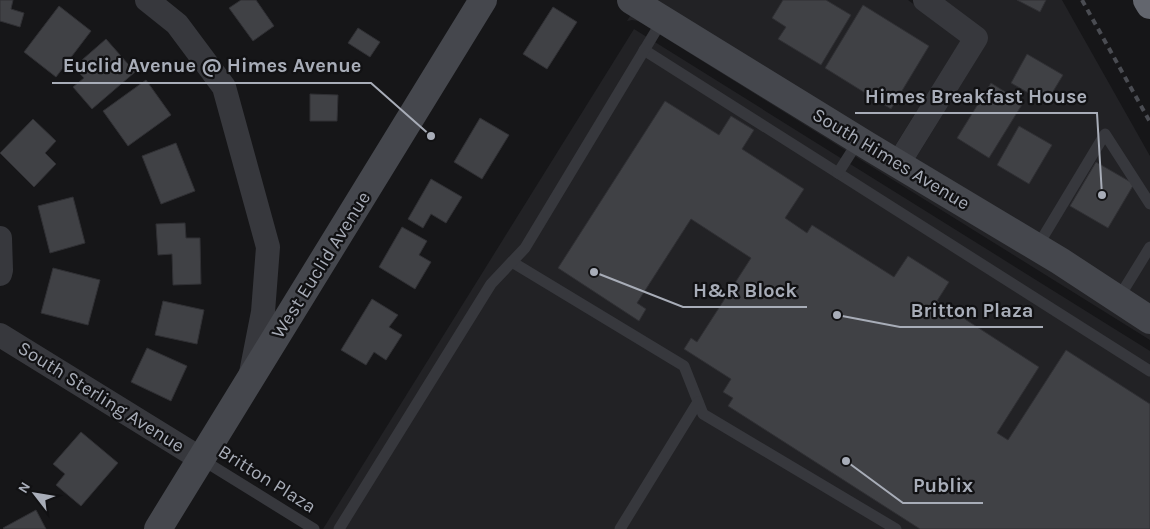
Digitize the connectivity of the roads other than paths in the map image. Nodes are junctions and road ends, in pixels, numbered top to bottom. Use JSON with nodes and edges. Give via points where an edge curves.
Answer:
{"nodes":[{"id":1,"x":147,"y":0,"type":"edge"},
{"id":2,"x":484,"y":0,"type":"edge"},
{"id":3,"x":631,"y":0,"type":"edge"},
{"id":4,"x":925,"y":0,"type":"edge"},
{"id":5,"x":1147,"y":0,"type":"edge"},
{"id":6,"x":1150,"y":5,"type":"edge"},
{"id":7,"x":663,"y":19,"type":"junction"},
{"id":8,"x":644,"y":50,"type":"junction"},
{"id":9,"x":859,"y":140,"type":"junction"},
{"id":10,"x":898,"y":164,"type":"junction"},
{"id":11,"x":838,"y":173,"type":"junction"},
{"id":12,"x":1150,"y":204,"type":"edge"},
{"id":13,"x":0,"y":238,"type":"edge"},
{"id":14,"x":1037,"y":247,"type":"junction"},
{"id":15,"x":1150,"y":247,"type":"edge"},
{"id":16,"x":512,"y":262,"type":"junction"},
{"id":17,"x":0,"y":274,"type":"edge"},
{"id":18,"x":1118,"y":299,"type":"junction"},
{"id":19,"x":1150,"y":320,"type":"edge"},
{"id":20,"x":0,"y":335,"type":"edge"},
{"id":21,"x":1150,"y":371,"type":"edge"},
{"id":22,"x":249,"y":382,"type":"junction"},
{"id":23,"x":698,"y":402,"type":"junction"},
{"id":24,"x":201,"y":459,"type":"junction"},
{"id":25,"x":306,"y":527,"type":"edge"},
{"id":26,"x":158,"y":529,"type":"edge"},
{"id":27,"x":339,"y":529,"type":"edge"},
{"id":28,"x":620,"y":529,"type":"edge"},
{"id":29,"x":896,"y":529,"type":"edge"}],
"edges":[{"from":1,"to":22,"type":"street","via":[[177,24],[224,87],[268,248],[262,312]]},
{"from":2,"to":22,"type":"street","name":"West Euclid Avenue"},
{"from":3,"to":7,"type":"street","name":"South Himes Avenue"},
{"from":4,"to":10,"type":"street","via":[[976,38]]},
{"from":5,"to":6,"type":"highway"},
{"from":7,"to":8,"type":"lane"},
{"from":7,"to":9,"type":"street","name":"South Himes Avenue"},
{"from":8,"to":11,"type":"lane"},
{"from":8,"to":16,"type":"lane","via":[[525,248]]},
{"from":9,"to":10,"type":"street","name":"South Himes Avenue"},
{"from":9,"to":11,"type":"lane"},
{"from":10,"to":14,"type":"street","name":"South Himes Avenue"},
{"from":11,"to":21,"type":"lane"},
{"from":12,"to":14,"type":"lane","via":[[1105,134]]},
{"from":13,"to":17,"type":"street"},
{"from":14,"to":18,"type":"street","name":"South Himes Avenue"},
{"from":15,"to":18,"type":"lane"},
{"from":16,"to":23,"type":"lane","via":[[684,366]]},
{"from":16,"to":27,"type":"lane","via":[[491,284]]},
{"from":18,"to":19,"type":"street","name":"South Himes Avenue"},
{"from":20,"to":24,"type":"street","name":"South Sterling Avenue"},
{"from":22,"to":24,"type":"street","name":"West Euclid Avenue"},
{"from":23,"to":28,"type":"lane"},
{"from":23,"to":29,"type":"lane","via":[[703,414]]},
{"from":24,"to":25,"type":"lane","name":"Britton Plaza"},
{"from":24,"to":26,"type":"street","name":"West Euclid Avenue"}]}
